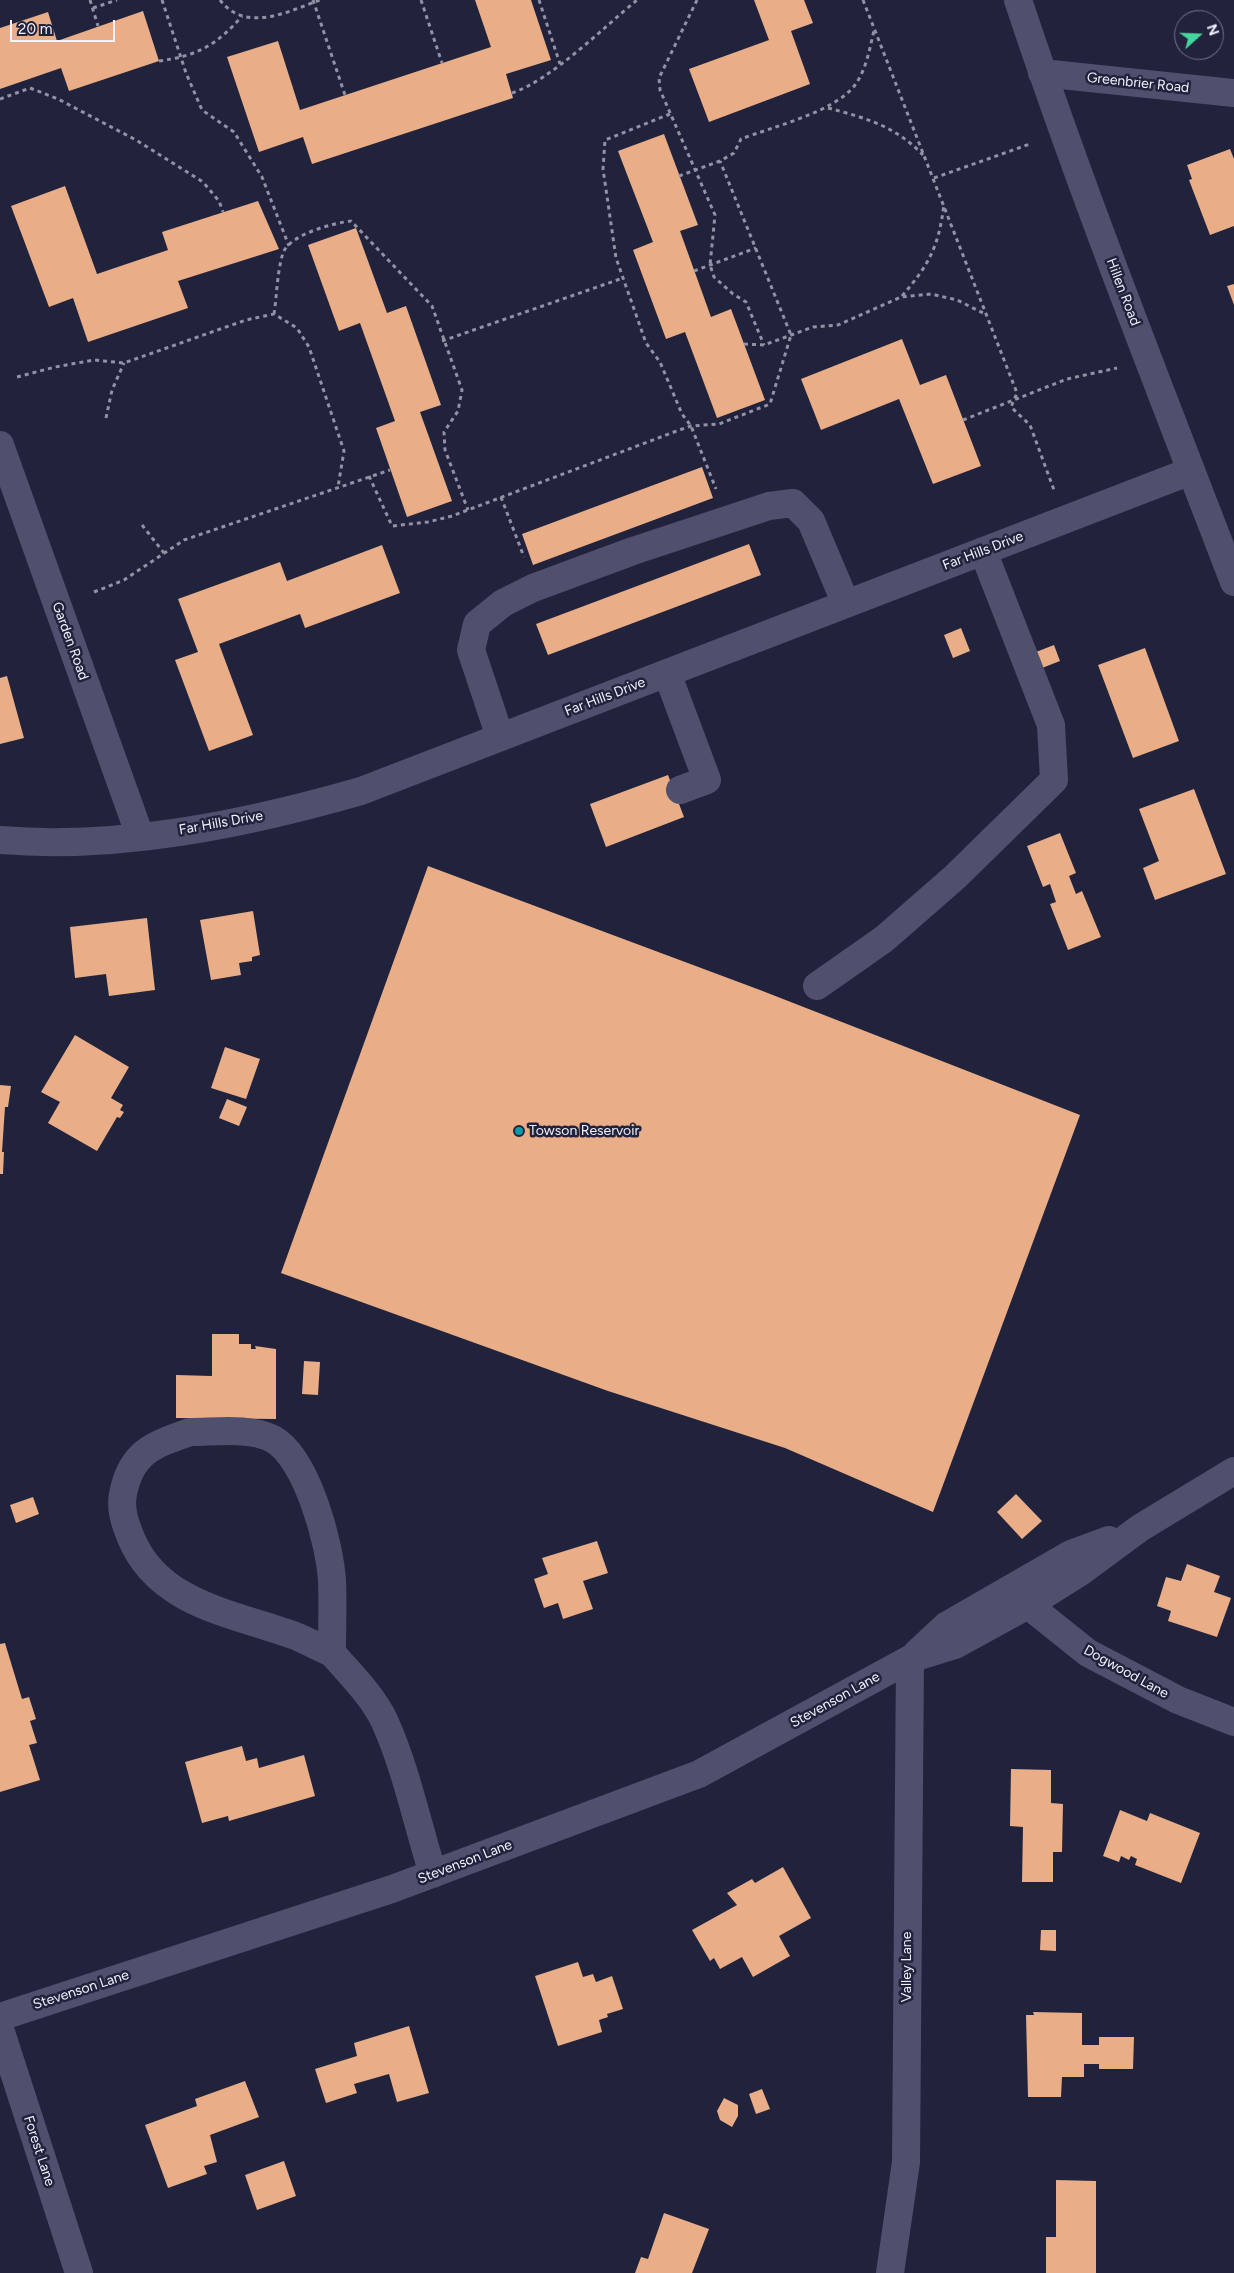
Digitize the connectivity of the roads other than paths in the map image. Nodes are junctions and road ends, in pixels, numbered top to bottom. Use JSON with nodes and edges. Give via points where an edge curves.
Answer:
{"nodes":[{"id":1,"x":1018,"y":0,"type":"edge"},
{"id":2,"x":1042,"y":73,"type":"junction"},
{"id":3,"x":1234,"y":92,"type":"edge"},
{"id":4,"x":0,"y":445,"type":"edge"},
{"id":5,"x":1191,"y":471,"type":"junction"},
{"id":6,"x":983,"y":551,"type":"junction"},
{"id":7,"x":1234,"y":582,"type":"edge"},
{"id":8,"x":846,"y":604,"type":"junction"},
{"id":9,"x":667,"y":673,"type":"junction"},
{"id":10,"x":500,"y":737,"type":"junction"},
{"id":11,"x":680,"y":790,"type":"dead end"},
{"id":12,"x":140,"y":836,"type":"junction"},
{"id":13,"x":0,"y":840,"type":"edge"},
{"id":14,"x":817,"y":986,"type":"dead end"},
{"id":15,"x":1234,"y":1471,"type":"edge"},
{"id":16,"x":1140,"y":1528,"type":"junction"},
{"id":17,"x":1028,"y":1605,"type":"junction"},
{"id":18,"x":332,"y":1653,"type":"junction"},
{"id":19,"x":910,"y":1659,"type":"junction"},
{"id":20,"x":1234,"y":1722,"type":"edge"},
{"id":21,"x":433,"y":1874,"type":"junction"},
{"id":22,"x":0,"y":2017,"type":"edge"},
{"id":23,"x":0,"y":2029,"type":"edge"},
{"id":24,"x":79,"y":2273,"type":"edge"},
{"id":25,"x":890,"y":2273,"type":"edge"}],
"edges":[{"from":1,"to":2,"type":"street","name":"Hillen Road"},
{"from":2,"to":3,"type":"street","name":"Greenbrier Road"},
{"from":2,"to":5,"type":"street","name":"Hillen Road"},
{"from":4,"to":12,"type":"street","name":"Garden Road"},
{"from":5,"to":6,"type":"street","name":"Far Hills Drive"},
{"from":5,"to":7,"type":"street","name":"Hillen Road"},
{"from":6,"to":8,"type":"street","name":"Far Hills Drive"},
{"from":6,"to":14,"type":"street","via":[[1051,725],[1054,780],[955,877],[884,939]]},
{"from":8,"to":9,"type":"street","name":"Far Hills Drive"},
{"from":8,"to":10,"type":"street","via":[[811,521],[793,503],[769,506],[533,588],[503,603],[477,624],[471,650]]},
{"from":9,"to":10,"type":"street","name":"Far Hills Drive"},
{"from":9,"to":11,"type":"street","via":[[707,780]]},
{"from":10,"to":12,"type":"street","name":"Far Hills Drive","via":[[361,791],[314,805]]},
{"from":12,"to":13,"type":"street","name":"Far Hills Drive","via":[[38,842]]},
{"from":15,"to":16,"type":"street","name":"Stevenson Lane"},
{"from":16,"to":17,"type":"street","name":"Stevenson Lane","via":[[1079,1574]]},
{"from":16,"to":19,"type":"street","name":"Stevenson Lane","via":[[1063,1559],[946,1626]]},
{"from":17,"to":19,"type":"street","name":"Stevenson Lane","via":[[955,1645]]},
{"from":17,"to":20,"type":"street","name":"Dogwood Lane","via":[[1088,1653],[1178,1700]]},
{"from":18,"to":18,"type":"street","via":[[332,1579],[318,1511],[296,1461],[274,1440],[256,1434],[228,1432],[190,1432],[160,1442],[138,1458],[127,1474],[122,1504],[124,1522],[136,1550],[154,1573],[183,1596],[226,1615],[298,1637]]},
{"from":18,"to":21,"type":"street","via":[[383,1718]]},
{"from":19,"to":21,"type":"street","name":"Stevenson Lane","via":[[699,1774]]},
{"from":19,"to":25,"type":"street","name":"Valley Lane","via":[[906,2162]]},
{"from":21,"to":22,"type":"street","name":"Stevenson Lane"},
{"from":23,"to":24,"type":"street","name":"Forest Lane"}]}
